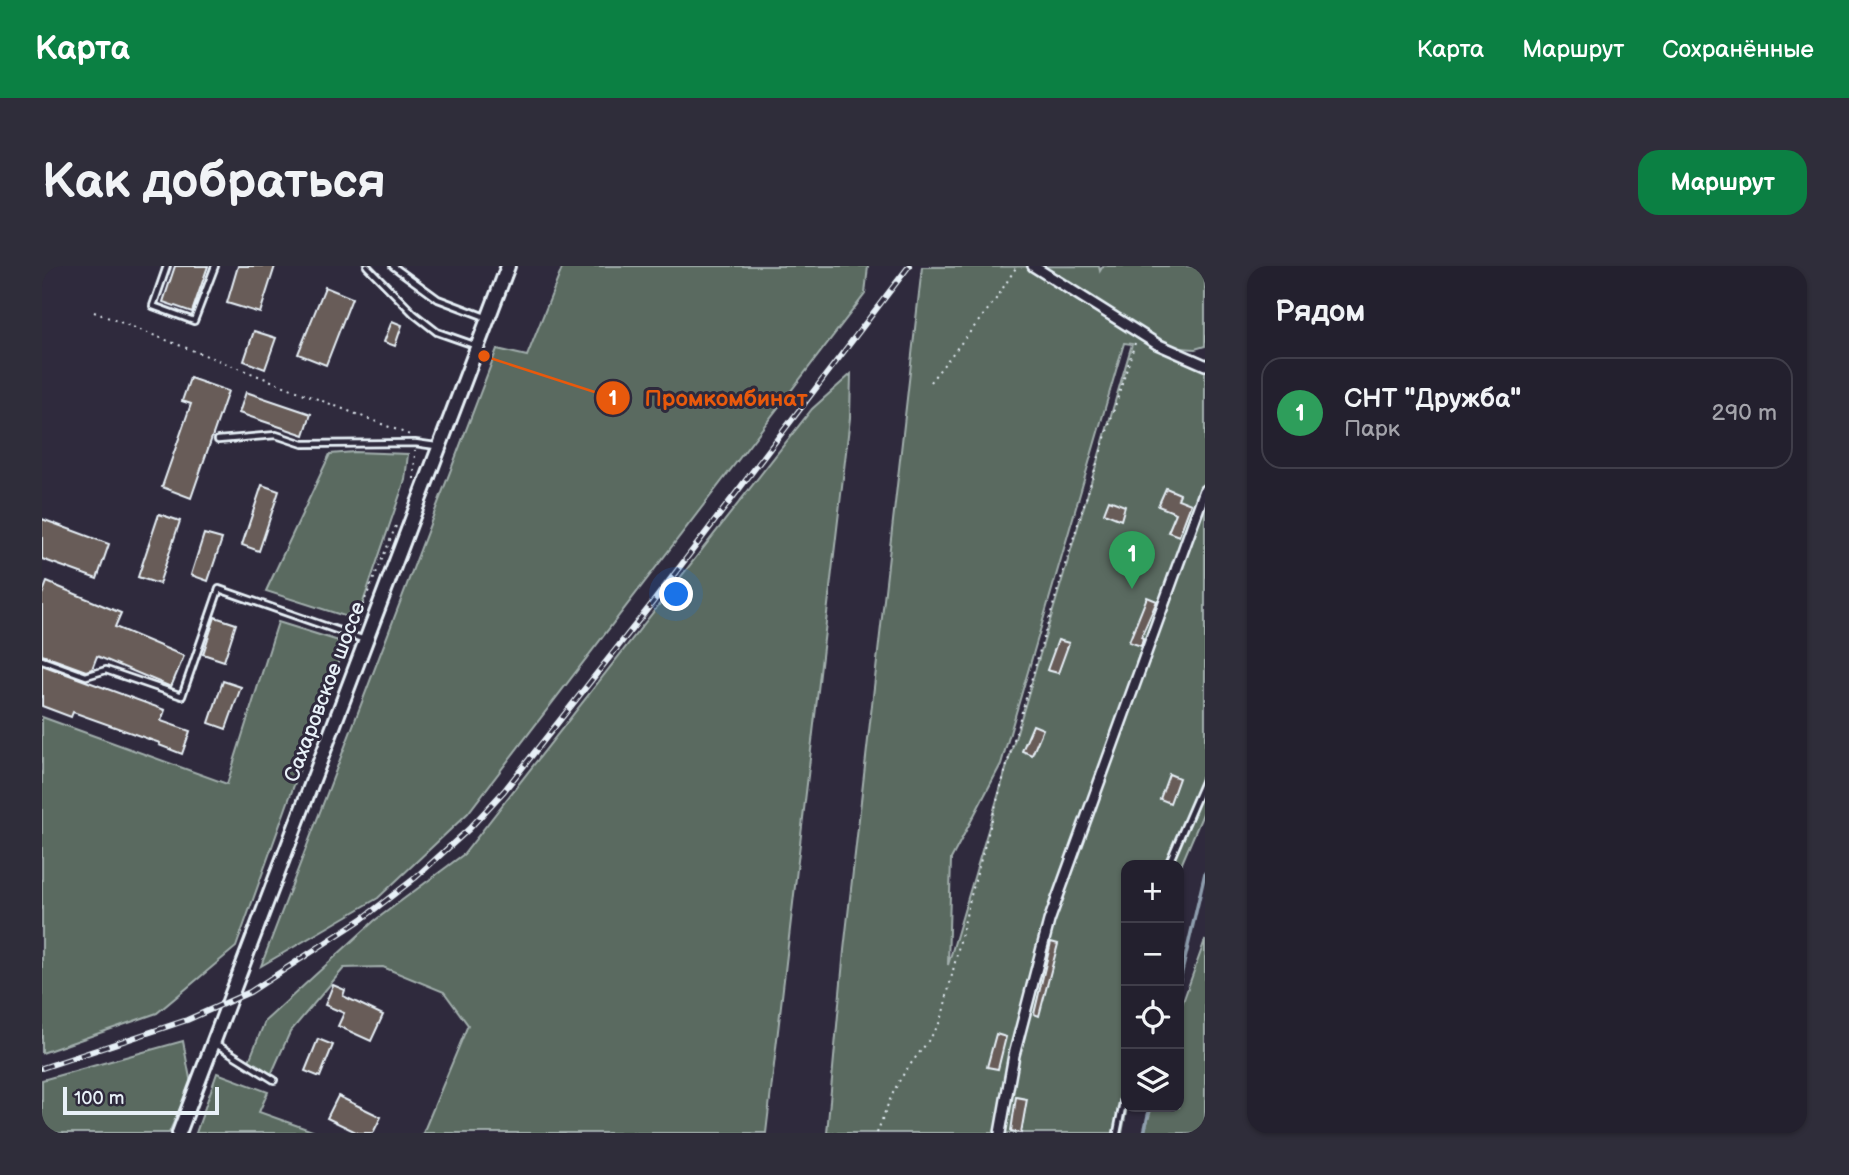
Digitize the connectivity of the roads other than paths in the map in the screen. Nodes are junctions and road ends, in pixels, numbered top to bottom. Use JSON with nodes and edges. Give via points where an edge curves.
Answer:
{"nodes":[{"id":1,"x":167,"y":266,"type":"edge"},
{"id":2,"x":215,"y":266,"type":"edge"},
{"id":3,"x":367,"y":266,"type":"edge"},
{"id":4,"x":393,"y":266,"type":"edge"},
{"id":5,"x":508,"y":266,"type":"edge"},
{"id":6,"x":1033,"y":266,"type":"edge"},
{"id":7,"x":488,"y":318,"type":"junction"},
{"id":8,"x":478,"y":346,"type":"junction"},
{"id":9,"x":1205,"y":365,"type":"edge"},
{"id":10,"x":218,"y":440,"type":"dead end"},
{"id":11,"x":440,"y":447,"type":"junction"},
{"id":12,"x":1205,"y":490,"type":"edge"},
{"id":13,"x":361,"y":638,"type":"junction"},
{"id":14,"x":42,"y":660,"type":"edge"},
{"id":15,"x":1205,"y":779,"type":"edge"},
{"id":16,"x":1170,"y":860,"type":"edge"},
{"id":17,"x":213,"y":1041,"type":"junction"},
{"id":18,"x":274,"y":1080,"type":"dead end"},
{"id":19,"x":1121,"y":1112,"type":"edge"},
{"id":20,"x":179,"y":1133,"type":"edge"},
{"id":21,"x":1000,"y":1133,"type":"edge"},
{"id":22,"x":1117,"y":1133,"type":"edge"}],
"edges":[{"from":1,"to":2,"type":"lane","via":[[153,306],[194,321]]},
{"from":3,"to":8,"type":"lane","via":[[437,332]]},
{"from":4,"to":7,"type":"lane","via":[[438,299]]},
{"from":5,"to":7,"type":"main road","name":"Сахаровское шоссе"},
{"from":6,"to":9,"type":"street","via":[[1157,344]]},
{"from":7,"to":8,"type":"main road","name":"Сахаровское шоссе"},
{"from":8,"to":11,"type":"main road","name":"Сахаровское шоссе"},
{"from":10,"to":11,"type":"lane","via":[[276,435],[303,444],[415,440]]},
{"from":11,"to":13,"type":"main road","name":"Сахаровское шоссе"},
{"from":12,"to":21,"type":"street","via":[[1049,921],[1014,1055]]},
{"from":13,"to":14,"type":"lane","via":[[219,589],[181,696],[106,670],[86,676]]},
{"from":13,"to":17,"type":"main road","name":"Сахаровское шоссе"},
{"from":15,"to":16,"type":"lane"},
{"from":17,"to":18,"type":"lane"},
{"from":17,"to":20,"type":"main road","name":"Сахаровское шоссе"},
{"from":19,"to":22,"type":"lane"}]}
